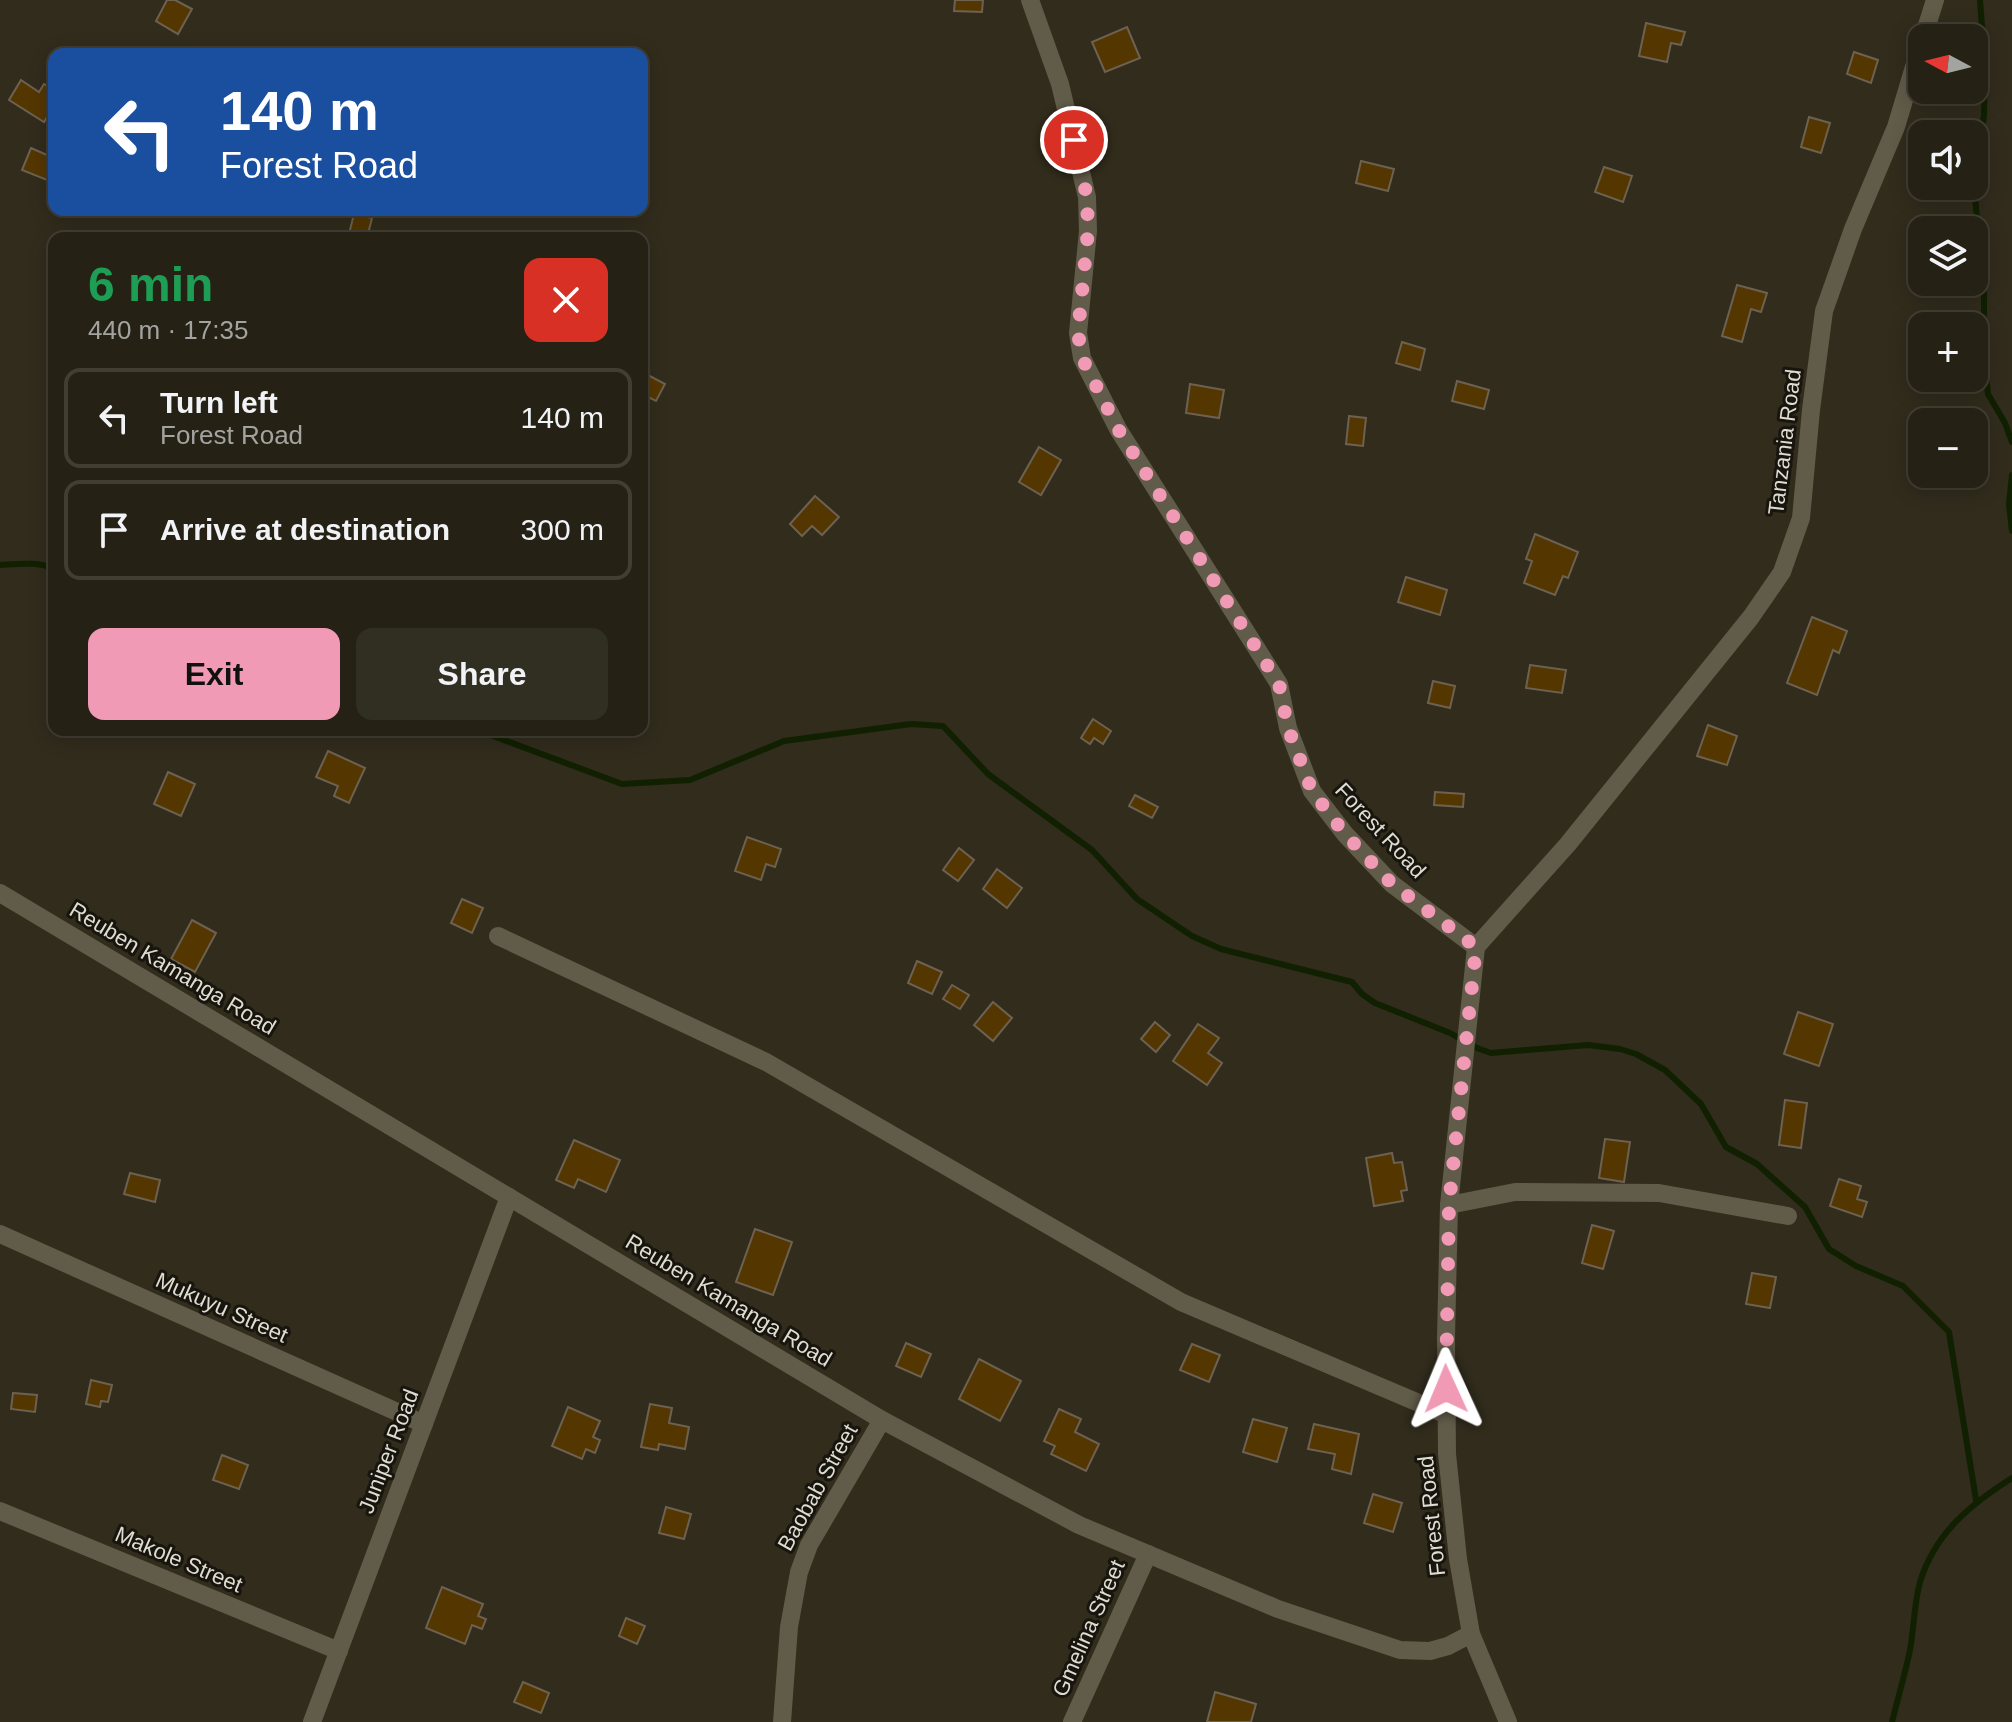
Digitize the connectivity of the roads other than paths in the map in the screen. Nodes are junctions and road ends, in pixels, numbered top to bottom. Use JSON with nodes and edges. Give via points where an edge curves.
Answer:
{"nodes":[{"id":1,"x":1030,"y":0,"type":"edge"},
{"id":2,"x":1935,"y":0,"type":"edge"},
{"id":3,"x":1927,"y":24,"type":"edge"},
{"id":4,"x":1908,"y":86,"type":"edge"},
{"id":5,"x":0,"y":893,"type":"edge"},
{"id":6,"x":498,"y":936,"type":"dead end"},
{"id":7,"x":1476,"y":947,"type":"junction"},
{"id":8,"x":509,"y":1197,"type":"junction"},
{"id":9,"x":1449,"y":1205,"type":"junction"},
{"id":10,"x":1788,"y":1216,"type":"dead end"},
{"id":11,"x":0,"y":1234,"type":"edge"},
{"id":12,"x":1447,"y":1415,"type":"junction"},
{"id":13,"x":882,"y":1420,"type":"junction"},
{"id":14,"x":424,"y":1424,"type":"junction"},
{"id":15,"x":0,"y":1511,"type":"edge"},
{"id":16,"x":1148,"y":1554,"type":"junction"},
{"id":17,"x":1471,"y":1634,"type":"junction"},
{"id":18,"x":339,"y":1651,"type":"junction"},
{"id":19,"x":312,"y":1722,"type":"edge"},
{"id":20,"x":782,"y":1722,"type":"edge"},
{"id":21,"x":1072,"y":1722,"type":"edge"},
{"id":22,"x":1508,"y":1722,"type":"edge"}],
"edges":[{"from":1,"to":7,"type":"street","name":"Forest Road","via":[[1060,84],[1087,197],[1078,333],[1088,373],[1279,684],[1288,728],[1312,791],[1392,884]]},
{"from":2,"to":3,"type":"street","name":"Tanzania Road"},
{"from":4,"to":7,"type":"street","name":"Tanzania Road","via":[[1824,311],[1801,518],[1782,572],[1568,844]]},
{"from":5,"to":8,"type":"street","name":"Reuben Kamanga Road"},
{"from":6,"to":12,"type":"street","via":[[766,1062],[1181,1302]]},
{"from":7,"to":9,"type":"street","name":"Forest Road"},
{"from":8,"to":13,"type":"street","name":"Reuben Kamanga Road"},
{"from":8,"to":14,"type":"street","name":"Juniper Road"},
{"from":9,"to":10,"type":"street","via":[[1515,1192],[1659,1193]]},
{"from":9,"to":12,"type":"street","name":"Forest Road"},
{"from":11,"to":14,"type":"street","name":"Mukuyu Street"},
{"from":12,"to":17,"type":"street","name":"Forest Road","via":[[1458,1559]]},
{"from":13,"to":16,"type":"street","name":"Reuben Kamanga Road","via":[[1079,1525]]},
{"from":13,"to":20,"type":"street","name":"Baobab Street","via":[[809,1545],[799,1572]]},
{"from":14,"to":18,"type":"street","name":"Juniper Road"},
{"from":15,"to":18,"type":"street","name":"Makole Street"},
{"from":16,"to":17,"type":"street","name":"Reuben Kamanga Road","via":[[1278,1609],[1400,1650],[1430,1651]]},
{"from":16,"to":21,"type":"street","name":"Gmelina Street"},
{"from":17,"to":22,"type":"street","name":"Forest Road"},
{"from":18,"to":19,"type":"street","name":"Juniper Road"}]}
